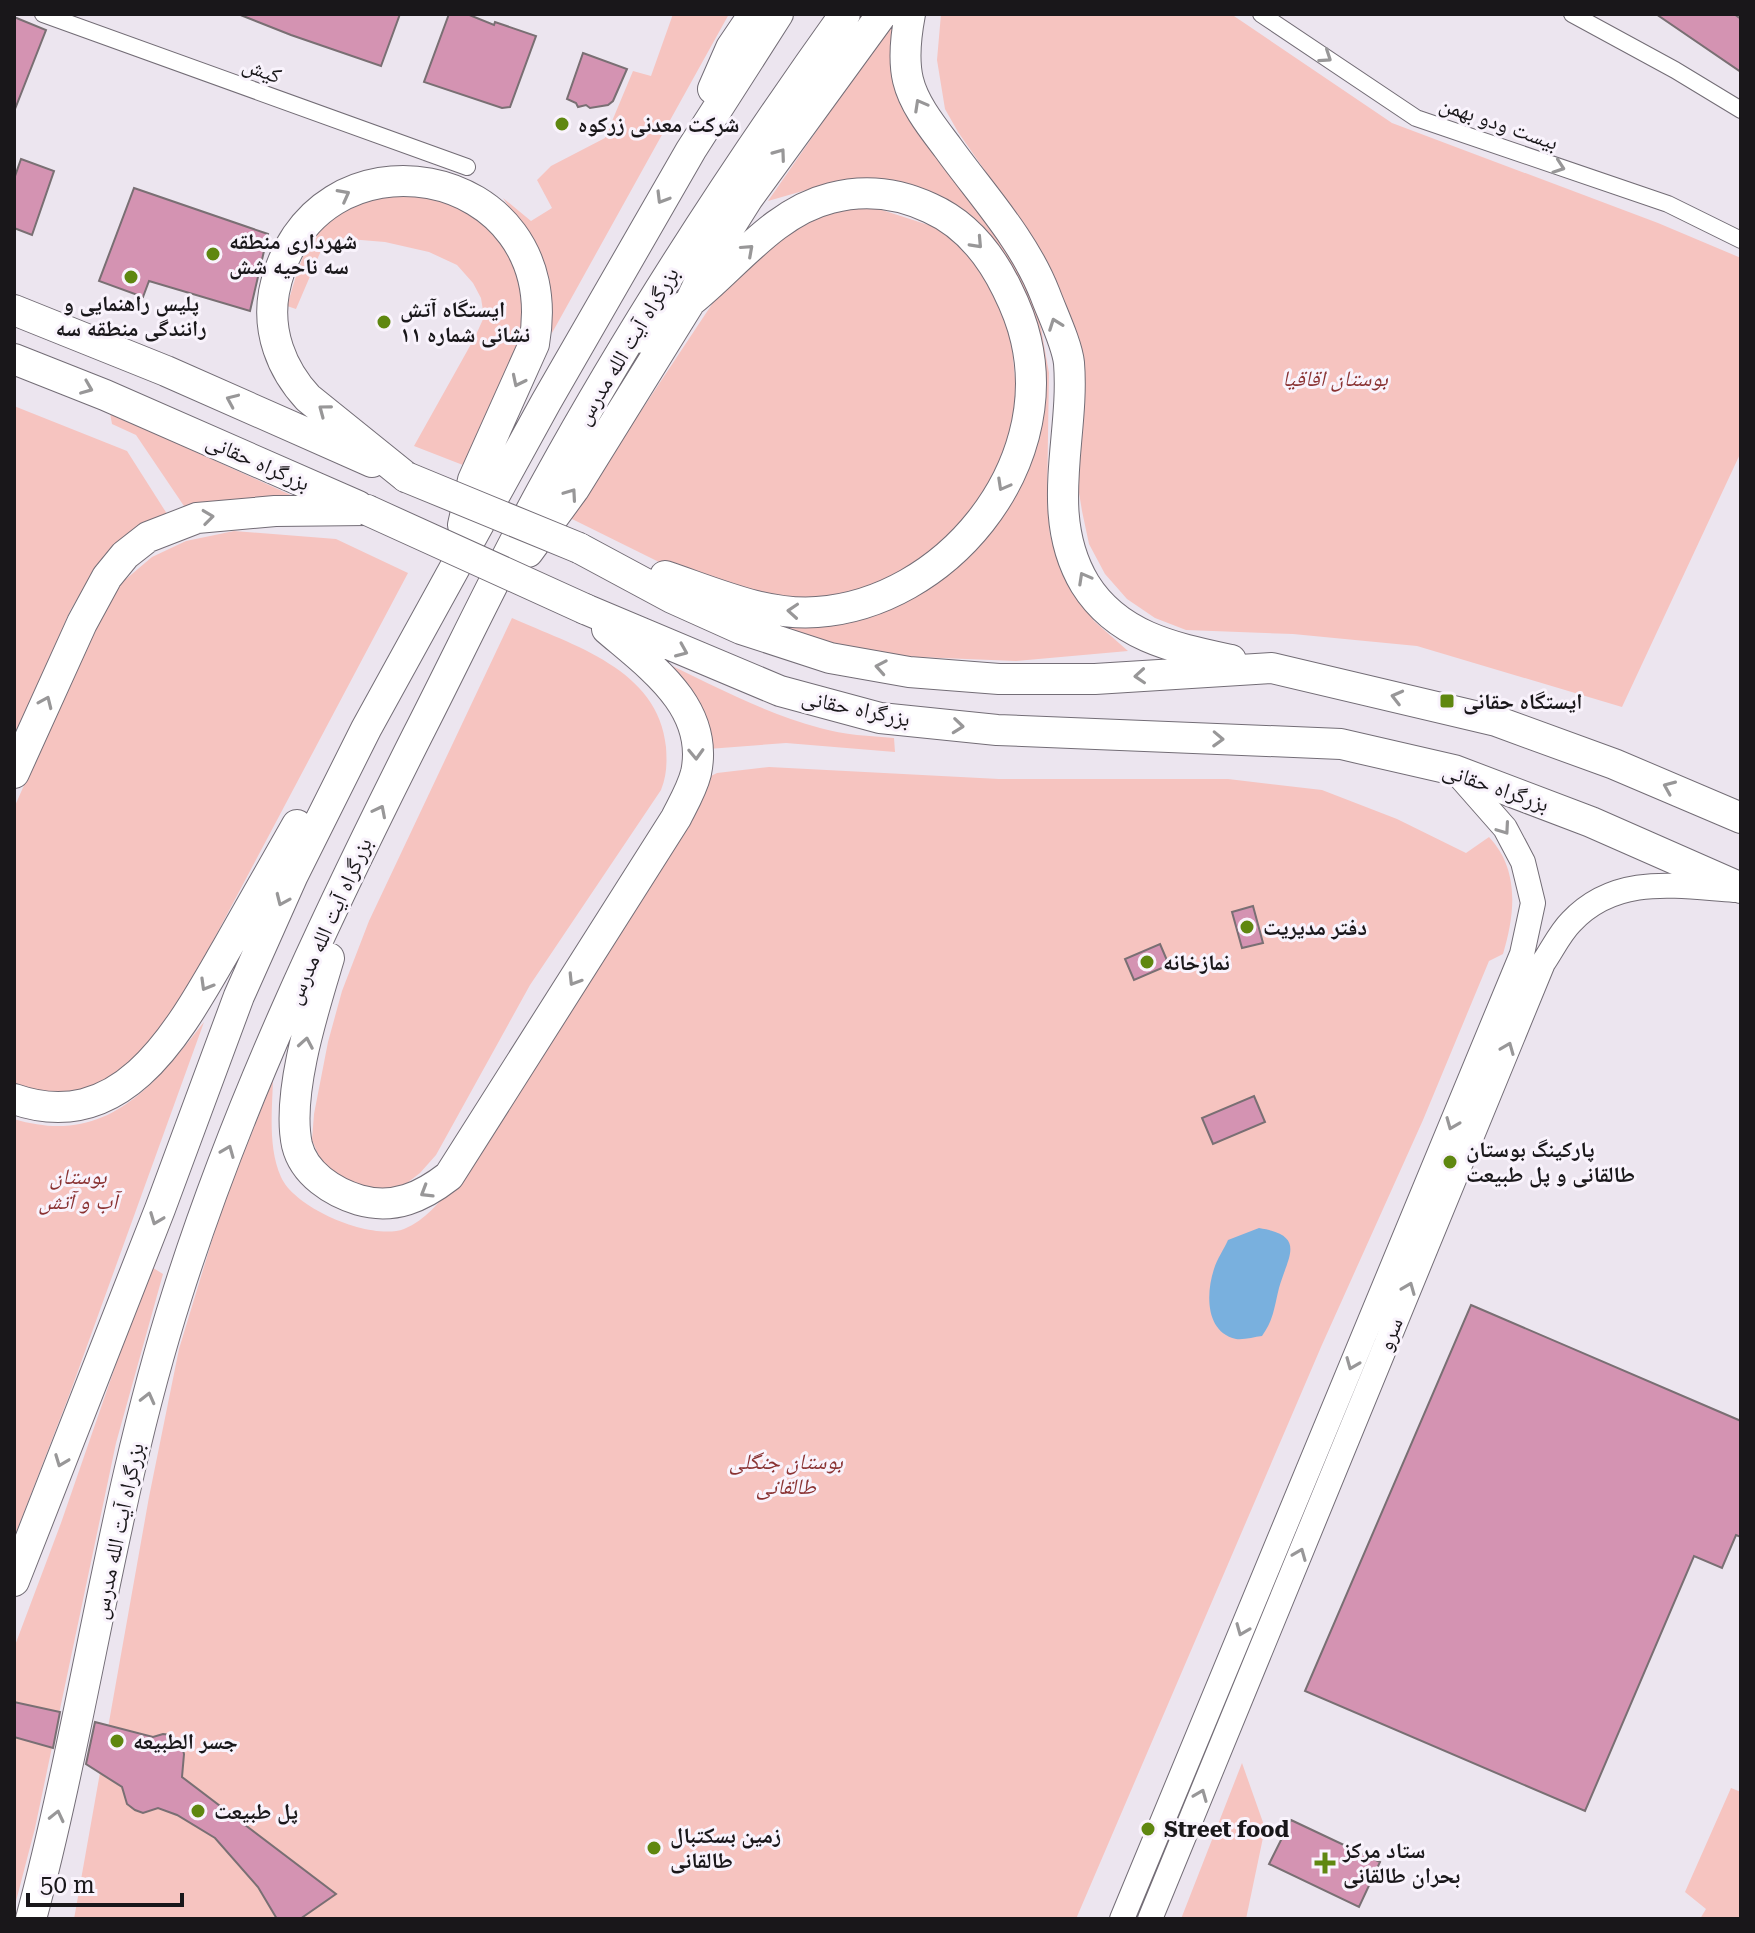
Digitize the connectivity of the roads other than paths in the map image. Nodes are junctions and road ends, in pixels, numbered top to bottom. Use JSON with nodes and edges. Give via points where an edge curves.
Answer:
{"nodes":[{"id":1,"x":43,"y":14,"type":"edge"},
{"id":2,"x":754,"y":14,"type":"edge"},
{"id":3,"x":778,"y":14,"type":"edge"},
{"id":4,"x":845,"y":14,"type":"edge"},
{"id":5,"x":882,"y":14,"type":"edge"},
{"id":6,"x":910,"y":14,"type":"edge"},
{"id":7,"x":1261,"y":14,"type":"edge"},
{"id":8,"x":1572,"y":14,"type":"edge"},
{"id":9,"x":1741,"y":110,"type":"edge"},
{"id":10,"x":691,"y":150,"type":"junction"},
{"id":11,"x":467,"y":167,"type":"dead end"},
{"id":12,"x":1741,"y":240,"type":"edge"},
{"id":13,"x":690,"y":302,"type":"junction"},
{"id":14,"x":14,"y":310,"type":"edge"},
{"id":15,"x":629,"y":342,"type":"junction"},
{"id":16,"x":14,"y":359,"type":"edge"},
{"id":17,"x":406,"y":477,"type":"junction"},
{"id":18,"x":367,"y":510,"type":"junction"},
{"id":19,"x":579,"y":548,"type":"junction"},
{"id":20,"x":452,"y":577,"type":"junction"},
{"id":21,"x":585,"y":609,"type":"junction"},
{"id":22,"x":474,"y":624,"type":"junction"},
{"id":23,"x":1272,"y":668,"type":"junction"},
{"id":24,"x":366,"y":729,"type":"junction"},
{"id":25,"x":1454,"y":770,"type":"junction"},
{"id":26,"x":14,"y":773,"type":"edge"},
{"id":27,"x":1741,"y":818,"type":"edge"},
{"id":28,"x":360,"y":851,"type":"junction"},
{"id":29,"x":1741,"y":889,"type":"edge"},
{"id":30,"x":14,"y":1099,"type":"edge"},
{"id":31,"x":14,"y":1581,"type":"edge"},
{"id":32,"x":31,"y":1919,"type":"edge"},
{"id":33,"x":1122,"y":1919,"type":"edge"},
{"id":34,"x":1150,"y":1919,"type":"edge"}],
"edges":[{"from":1,"to":11,"type":"street","name":"کیش"},
{"from":2,"to":10,"type":"highway","via":[[718,75]]},
{"from":3,"to":10,"type":"highway","name":"بزرگراه آیت الله مدرس"},
{"from":4,"to":15,"type":"highway","name":"بزرگراه آیت الله مدرس","via":[[702,222]]},
{"from":13,"to":5,"type":"highway","one_way":true,"via":[[748,198]]},
{"from":23,"to":6,"type":"highway","one_way":true,"via":[[1145,638],[1103,606],[1086,585],[1075,562],[1064,510],[1069,361],[1030,261],[934,129],[909,84],[905,49]]},
{"from":7,"to":12,"type":"street","name":"بیست ودو بهمن","one_way":true,"via":[[1416,118],[1668,204]]},
{"from":8,"to":9,"type":"street"},
{"from":10,"to":20,"type":"highway","name":"بزرگراه آیت الله مدرس","one_way":true},
{"from":13,"to":15,"type":"highway"},
{"from":13,"to":19,"type":"highway","one_way":true,"via":[[767,232],[828,198],[889,194],[946,215],[986,252],[999,272],[1027,341],[1027,419],[1007,479],[963,545],[935,568],[892,593],[846,608],[803,612],[761,607]]},
{"from":22,"to":13,"type":"highway","one_way":true,"via":[[574,489]]},
{"from":17,"to":14,"type":"highway","name":"بزرگراه حقانی","one_way":true},
{"from":15,"to":22,"type":"highway","name":"بزرگراه آیت الله مدرس","via":[[547,482]]},
{"from":16,"to":18,"type":"highway","name":"بزرگراه حقانی","one_way":true},
{"from":17,"to":19,"type":"highway","name":"بزرگراه حقانی","bridge":true},
{"from":17,"to":20,"type":"highway","one_way":true,"via":[[294,383],[272,322],[278,276],[298,235],[338,196],[404,180],[443,187],[488,208],[518,239],[537,294],[534,344],[473,480]]},
{"from":18,"to":21,"type":"highway","name":"بزرگراه حقانی","bridge":true},
{"from":26,"to":18,"type":"highway","one_way":true,"via":[[107,577],[148,537],[197,518]]},
{"from":23,"to":19,"type":"highway","name":"بزرگراه حقانی","one_way":true,"via":[[1095,679],[999,679],[896,670],[830,658],[741,629]]},
{"from":20,"to":24,"type":"highway","name":"بزرگراه آیت الله مدرس"},
{"from":21,"to":25,"type":"highway","name":"بزرگراه حقانی","one_way":true,"via":[[780,691],[880,718],[997,730],[1341,744]]},
{"from":21,"to":28,"type":"highway","one_way":true,"via":[[654,668],[685,705],[697,749],[696,772],[676,818],[449,1176],[411,1200],[388,1204],[342,1195],[321,1182],[298,1148],[295,1124],[310,1021]]},
{"from":28,"to":22,"type":"highway","name":"بزرگراه آیت الله مدرس","one_way":true},
{"from":27,"to":23,"type":"highway","name":"بزرگراه حقانی","one_way":true,"via":[[1496,721]]},
{"from":24,"to":30,"type":"highway","one_way":true,"via":[[305,812],[162,1052],[117,1089],[80,1105],[59,1109]]},
{"from":24,"to":31,"type":"highway","name":"بزرگراه آیت الله مدرس","one_way":true,"via":[[239,996]]},
{"from":25,"to":29,"type":"highway","name":"بزرگراه حقانی","via":[[1591,822]]},
{"from":25,"to":33,"type":"street","name":"سرو","one_way":true,"via":[[1505,828],[1523,862],[1533,903],[1522,954]]},
{"from":32,"to":28,"type":"highway","name":"بزرگراه آیت الله مدرس","one_way":true,"via":[[132,1461],[167,1327],[233,1139]]},
{"from":34,"to":29,"type":"street","name":"سرو","one_way":true,"via":[[1543,963],[1571,921],[1608,893],[1651,885]]}]}
